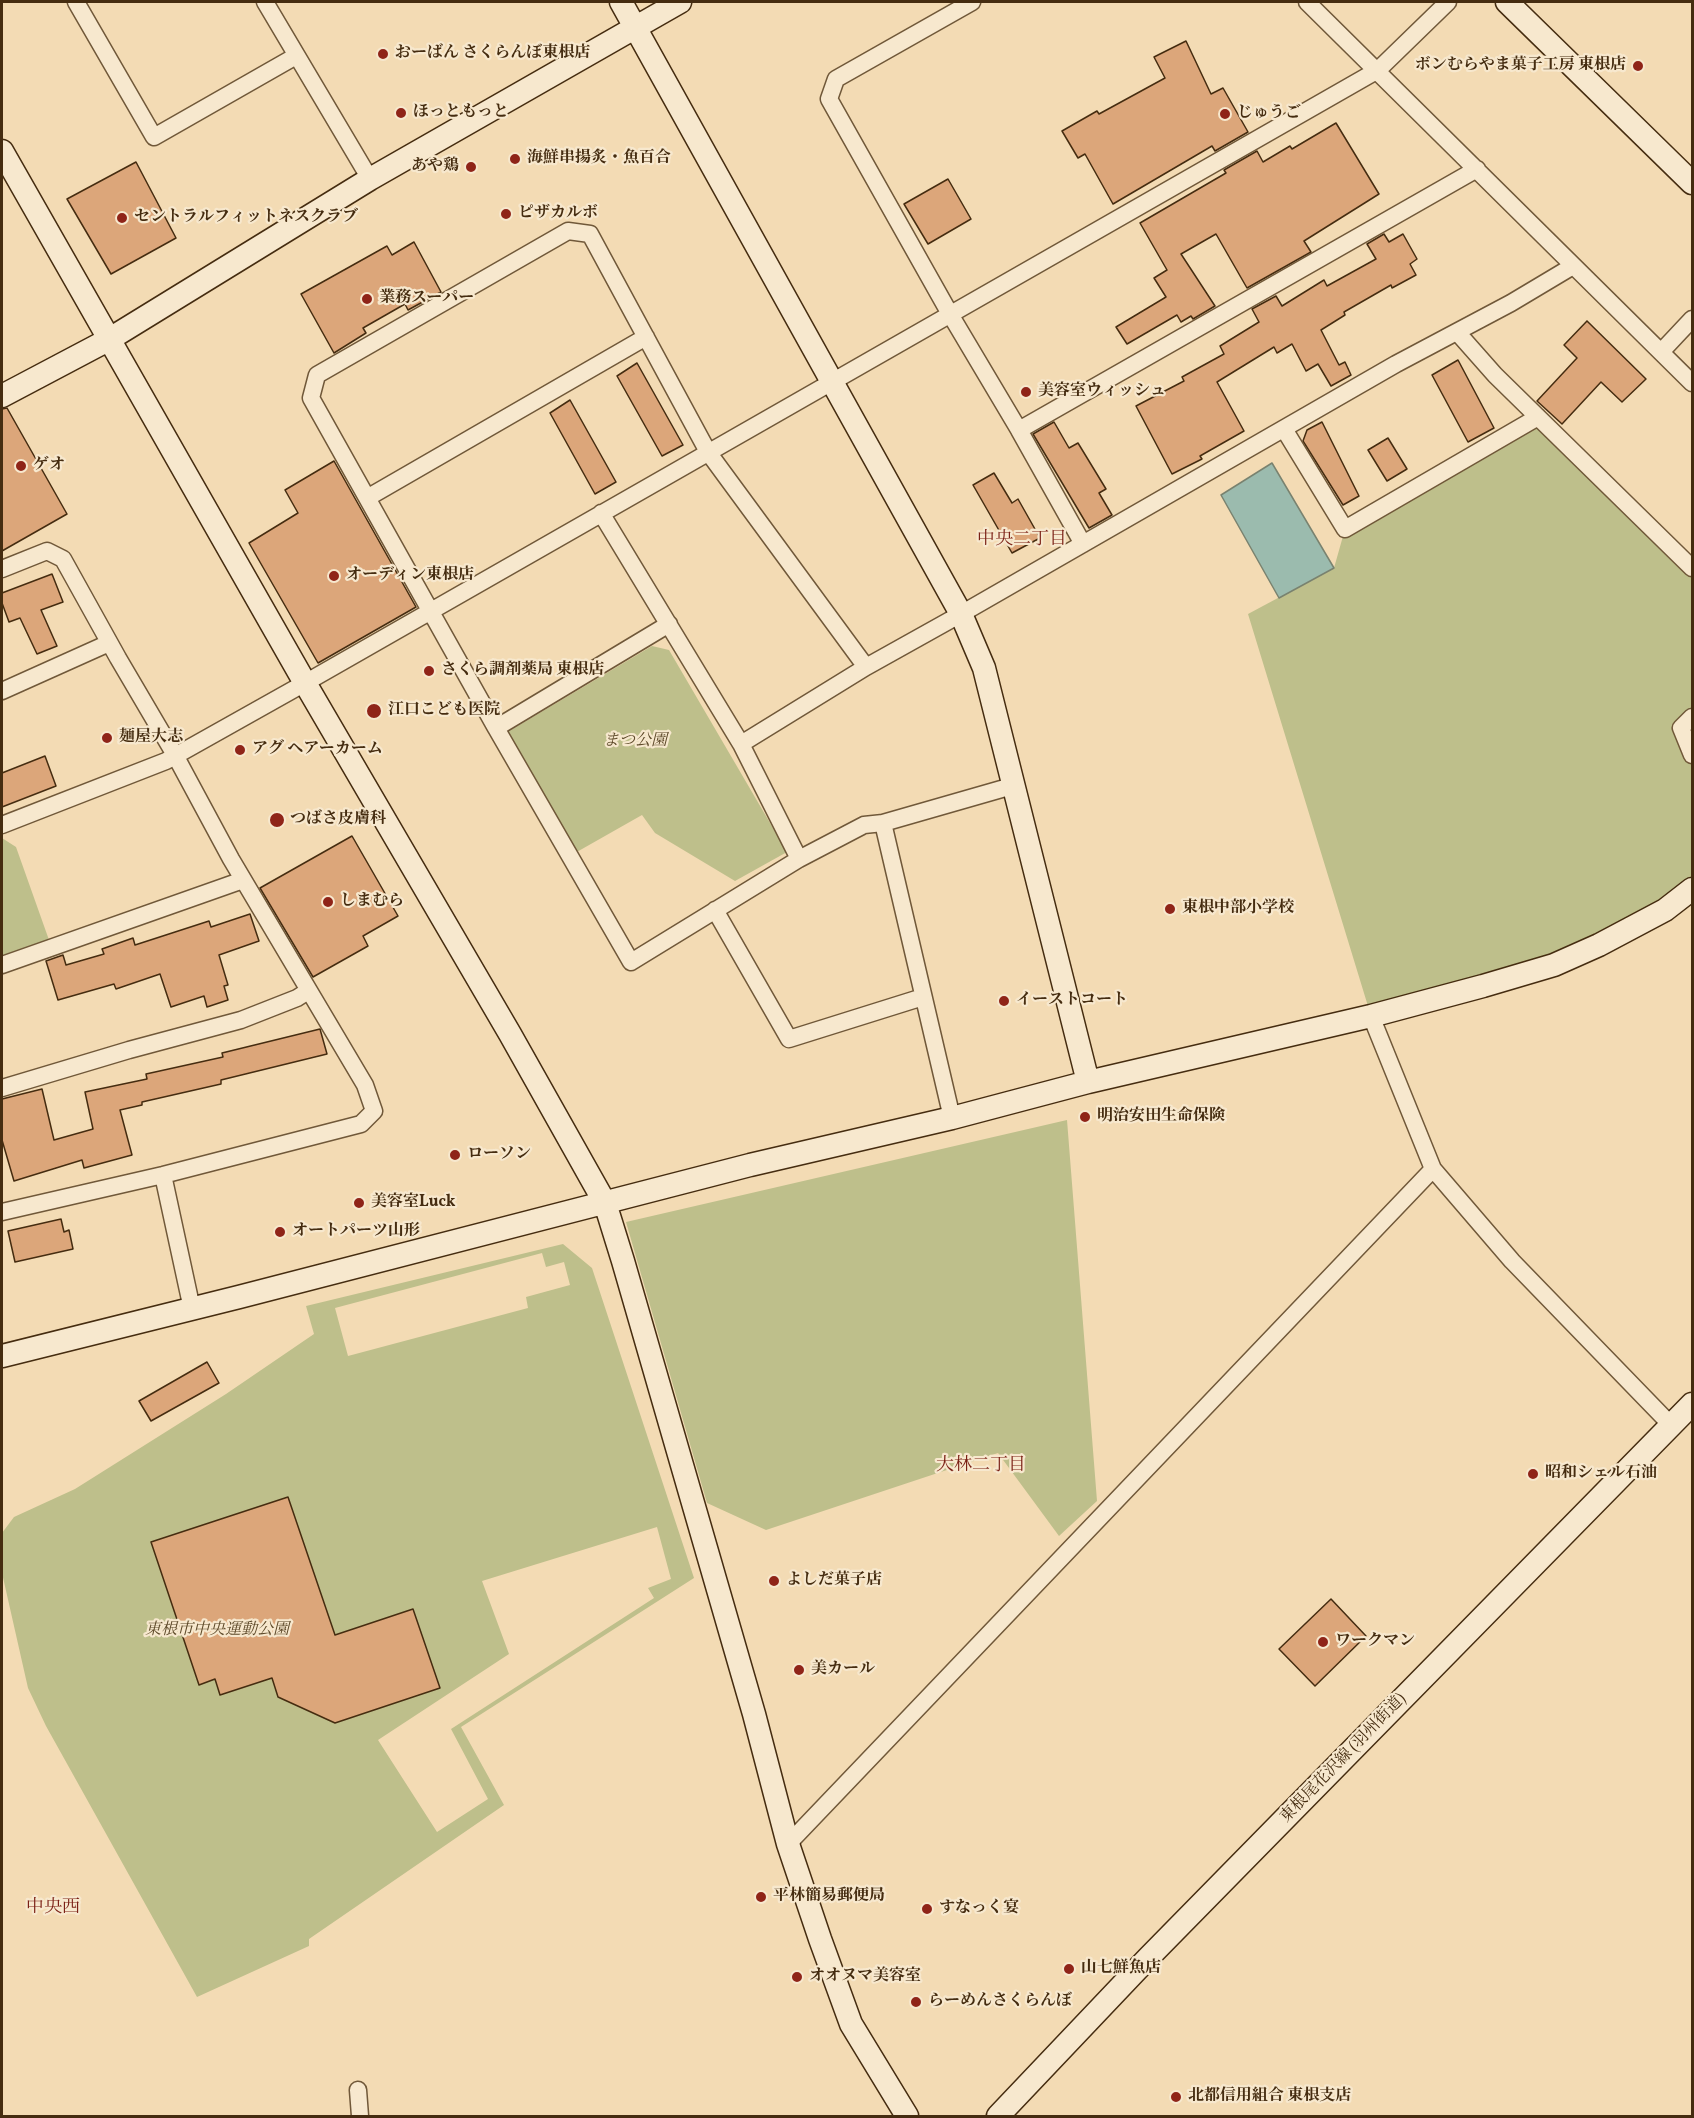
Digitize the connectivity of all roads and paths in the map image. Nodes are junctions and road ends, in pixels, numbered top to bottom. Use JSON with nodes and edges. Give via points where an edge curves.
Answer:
{"nodes":[{"id":1,"x":76,"y":2,"type":"edge"},
{"id":2,"x":265,"y":2,"type":"edge"},
{"id":3,"x":621,"y":2,"type":"edge"},
{"id":4,"x":680,"y":2,"type":"edge"},
{"id":5,"x":972,"y":2,"type":"edge"},
{"id":6,"x":1307,"y":2,"type":"edge"},
{"id":7,"x":1448,"y":2,"type":"edge"},
{"id":8,"x":1507,"y":2,"type":"edge"},
{"id":9,"x":635,"y":26,"type":"junction"},
{"id":10,"x":296,"y":56,"type":"junction"},
{"id":11,"x":1378,"y":70,"type":"junction"},
{"id":12,"x":2,"y":151,"type":"edge"},
{"id":13,"x":1477,"y":169,"type":"junction"},
{"id":14,"x":370,"y":179,"type":"junction"},
{"id":15,"x":1692,"y":183,"type":"edge"},
{"id":16,"x":1573,"y":266,"type":"junction"},
{"id":17,"x":950,"y":314,"type":"junction"},
{"id":18,"x":1692,"y":319,"type":"edge"},
{"id":19,"x":1456,"y":332,"type":"junction"},
{"id":20,"x":646,"y":337,"type":"junction"},
{"id":21,"x":108,"y":340,"type":"junction"},
{"id":22,"x":1661,"y":352,"type":"junction"},
{"id":23,"x":831,"y":382,"type":"junction"},
{"id":24,"x":1692,"y":383,"type":"edge"},
{"id":25,"x":2,"y":396,"type":"edge"},
{"id":26,"x":1538,"y":417,"type":"junction"},
{"id":27,"x":1284,"y":429,"type":"junction"},
{"id":28,"x":1019,"y":430,"type":"junction"},
{"id":29,"x":708,"y":452,"type":"junction"},
{"id":30,"x":367,"y":498,"type":"junction"},
{"id":31,"x":601,"y":513,"type":"junction"},
{"id":32,"x":1083,"y":544,"type":"junction"},
{"id":33,"x":1692,"y":568,"type":"edge"},
{"id":34,"x":2,"y":569,"type":"edge"},
{"id":35,"x":430,"y":611,"type":"junction"},
{"id":36,"x":961,"y":614,"type":"junction"},
{"id":37,"x":669,"y":624,"type":"junction"},
{"id":38,"x":109,"y":644,"type":"junction"},
{"id":39,"x":866,"y":666,"type":"junction"},
{"id":40,"x":305,"y":682,"type":"junction"},
{"id":41,"x":2,"y":691,"type":"edge"},
{"id":42,"x":1692,"y":717,"type":"edge"},
{"id":43,"x":496,"y":728,"type":"junction"},
{"id":44,"x":741,"y":744,"type":"junction"},
{"id":45,"x":175,"y":755,"type":"junction"},
{"id":46,"x":1692,"y":755,"type":"edge"},
{"id":47,"x":1012,"y":786,"type":"junction"},
{"id":48,"x":883,"y":823,"type":"junction"},
{"id":49,"x":2,"y":825,"type":"edge"},
{"id":50,"x":798,"y":859,"type":"junction"},
{"id":51,"x":243,"y":880,"type":"junction"},
{"id":52,"x":1692,"y":889,"type":"edge"},
{"id":53,"x":715,"y":910,"type":"junction"},
{"id":54,"x":2,"y":965,"type":"edge"},
{"id":55,"x":308,"y":991,"type":"junction"},
{"id":56,"x":923,"y":997,"type":"junction"},
{"id":57,"x":1371,"y":1016,"type":"junction"},
{"id":58,"x":1088,"y":1082,"type":"junction"},
{"id":59,"x":2,"y":1088,"type":"edge"},
{"id":60,"x":952,"y":1118,"type":"junction"},
{"id":61,"x":1433,"y":1169,"type":"junction"},
{"id":62,"x":163,"y":1175,"type":"junction"},
{"id":63,"x":605,"y":1203,"type":"junction"},
{"id":64,"x":2,"y":1212,"type":"edge"},
{"id":65,"x":192,"y":1309,"type":"junction"},
{"id":66,"x":2,"y":1356,"type":"edge"},
{"id":67,"x":1692,"y":1404,"type":"edge"},
{"id":68,"x":1671,"y":1425,"type":"junction"},
{"id":69,"x":788,"y":1844,"type":"junction"},
{"id":70,"x":358,"y":2090,"type":"dead end"},
{"id":71,"x":360,"y":2116,"type":"edge"},
{"id":72,"x":907,"y":2116,"type":"edge"},
{"id":73,"x":998,"y":2116,"type":"edge"}],
"edges":[{"from":1,"to":10,"type":"street","via":[[154,137]]},
{"from":2,"to":10,"type":"street"},
{"from":3,"to":9,"type":"street"},
{"from":4,"to":9,"type":"street"},
{"from":5,"to":17,"type":"street","via":[[836,79],[829,99]]},
{"from":6,"to":11,"type":"street"},
{"from":7,"to":11,"type":"street"},
{"from":8,"to":15,"type":"street"},
{"from":9,"to":14,"type":"street"},
{"from":9,"to":23,"type":"street"},
{"from":10,"to":14,"type":"street"},
{"from":11,"to":13,"type":"street"},
{"from":11,"to":17,"type":"street"},
{"from":12,"to":21,"type":"street"},
{"from":13,"to":16,"type":"street"},
{"from":13,"to":28,"type":"street"},
{"from":14,"to":21,"type":"street"},
{"from":16,"to":19,"type":"street"},
{"from":16,"to":22,"type":"street"},
{"from":17,"to":23,"type":"street"},
{"from":17,"to":28,"type":"street"},
{"from":18,"to":22,"type":"street"},
{"from":19,"to":26,"type":"street"},
{"from":19,"to":27,"type":"street"},
{"from":20,"to":29,"type":"street"},
{"from":20,"to":30,"type":"street"},
{"from":20,"to":30,"type":"street","via":[[590,234],[568,231],[327,369],[317,375],[311,398]]},
{"from":21,"to":25,"type":"street"},
{"from":21,"to":40,"type":"street"},
{"from":22,"to":24,"type":"street"},
{"from":23,"to":29,"type":"street"},
{"from":23,"to":36,"type":"street"},
{"from":26,"to":27,"type":"street","via":[[1345,529]]},
{"from":26,"to":33,"type":"street"},
{"from":27,"to":32,"type":"street"},
{"from":28,"to":32,"type":"street"},
{"from":29,"to":31,"type":"street"},
{"from":29,"to":39,"type":"street"},
{"from":30,"to":35,"type":"street"},
{"from":31,"to":35,"type":"street"},
{"from":31,"to":37,"type":"street"},
{"from":32,"to":36,"type":"street"},
{"from":34,"to":38,"type":"street","via":[[47,551],[63,559]]},
{"from":35,"to":40,"type":"street"},
{"from":35,"to":43,"type":"street"},
{"from":36,"to":39,"type":"street"},
{"from":36,"to":47,"type":"street","via":[[984,668]]},
{"from":37,"to":43,"type":"street"},
{"from":37,"to":44,"type":"street"},
{"from":38,"to":41,"type":"street"},
{"from":38,"to":45,"type":"street"},
{"from":39,"to":44,"type":"street"},
{"from":40,"to":45,"type":"street"},
{"from":40,"to":63,"type":"street"},
{"from":42,"to":46,"type":"street","via":[[1681,728]]},
{"from":43,"to":53,"type":"street","via":[[631,962]]},
{"from":44,"to":50,"type":"street"},
{"from":45,"to":49,"type":"street"},
{"from":45,"to":51,"type":"street"},
{"from":47,"to":48,"type":"street"},
{"from":47,"to":58,"type":"street"},
{"from":48,"to":50,"type":"street","via":[[864,825]]},
{"from":48,"to":56,"type":"street"},
{"from":50,"to":53,"type":"street"},
{"from":51,"to":54,"type":"street"},
{"from":51,"to":55,"type":"street"},
{"from":52,"to":57,"type":"street","via":[[1665,910],[1554,965]]},
{"from":53,"to":56,"type":"street","via":[[789,1039]]},
{"from":55,"to":59,"type":"street","via":[[241,1020]]},
{"from":55,"to":62,"type":"street","via":[[364,1084],[374,1111],[361,1124]]},
{"from":56,"to":60,"type":"street"},
{"from":57,"to":58,"type":"street"},
{"from":57,"to":61,"type":"street"},
{"from":58,"to":60,"type":"street"},
{"from":60,"to":63,"type":"street"},
{"from":61,"to":68,"type":"street","via":[[1512,1261]]},
{"from":61,"to":69,"type":"street"},
{"from":62,"to":64,"type":"street"},
{"from":62,"to":65,"type":"street"},
{"from":63,"to":65,"type":"street"},
{"from":63,"to":69,"type":"street"},
{"from":65,"to":66,"type":"street"},
{"from":67,"to":68,"type":"street","name":"東根尾花沢線 (羽州街道)"},
{"from":68,"to":73,"type":"street","name":"東根尾花沢線 (羽州街道)"},
{"from":69,"to":72,"type":"street","via":[[851,2024]]},
{"from":70,"to":71,"type":"street"}]}
